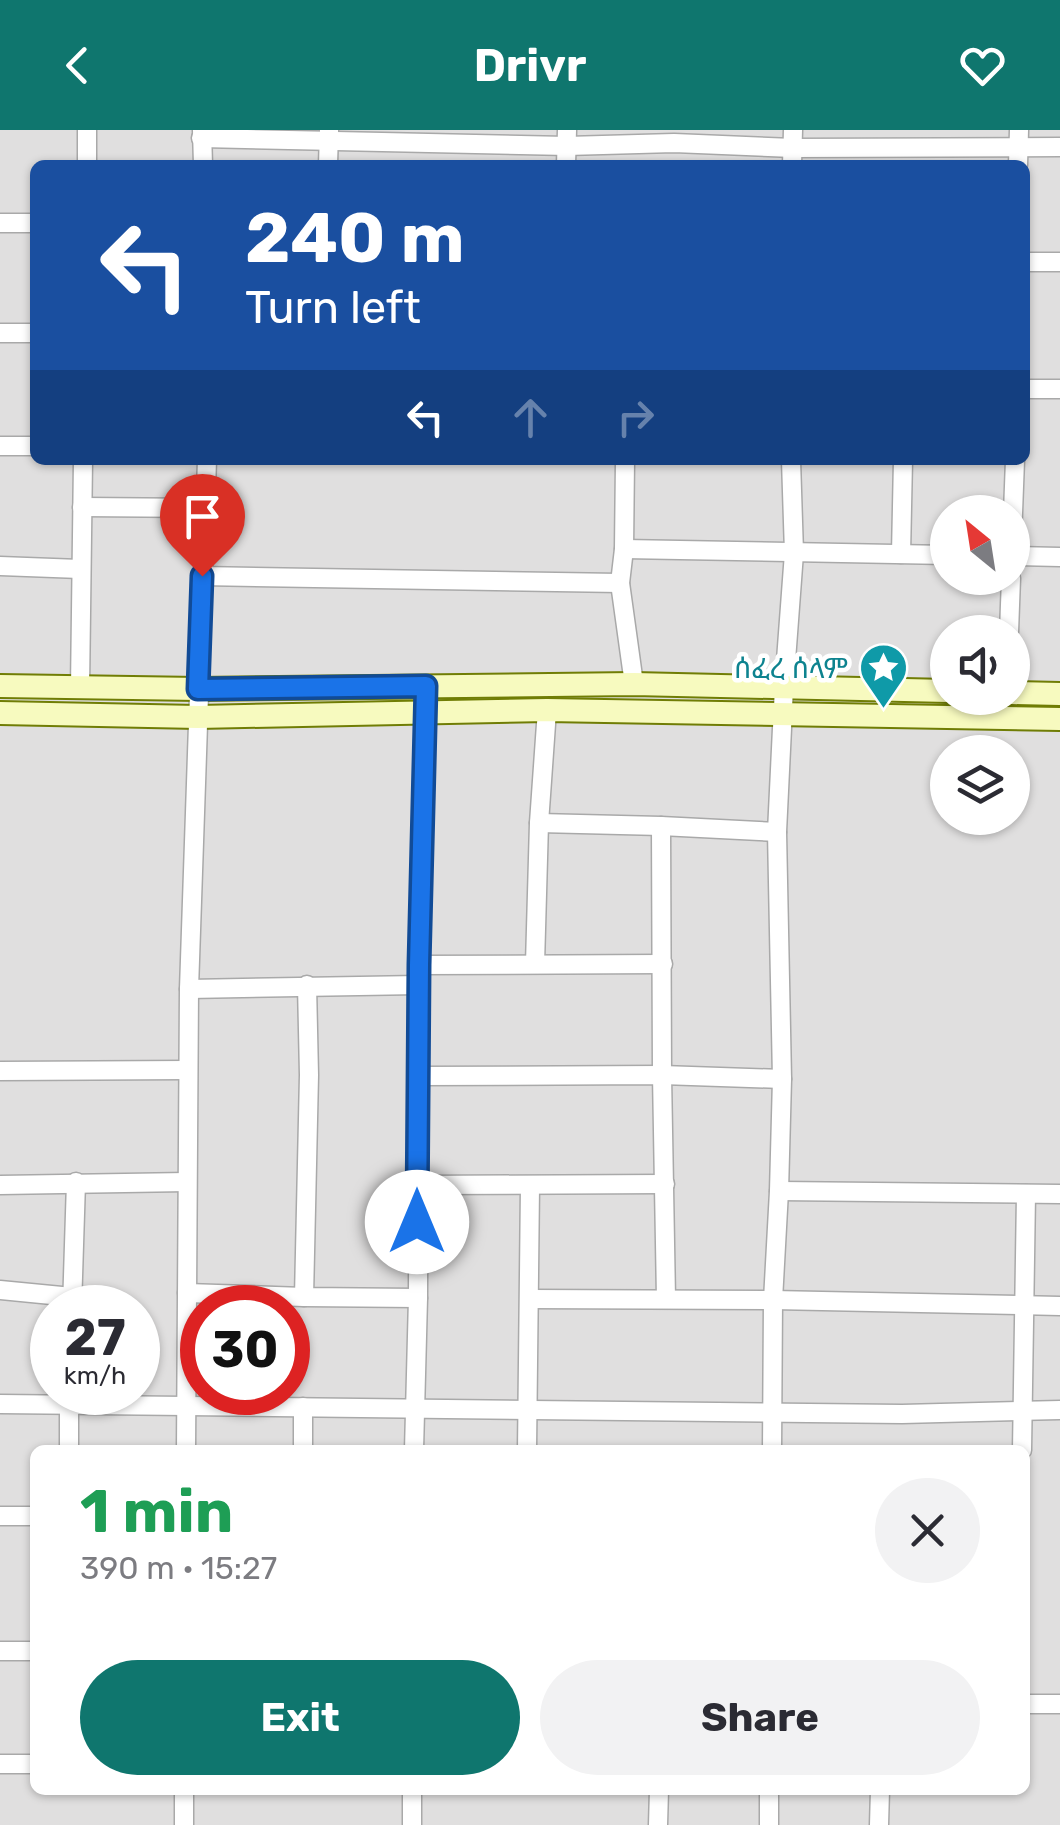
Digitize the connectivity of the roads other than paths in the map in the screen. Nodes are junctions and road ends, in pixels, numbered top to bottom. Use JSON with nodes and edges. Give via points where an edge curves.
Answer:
{"nodes":[{"id":1,"x":87,"y":130,"type":"edge"},
{"id":2,"x":201,"y":134,"type":"edge"},
{"id":3,"x":329,"y":134,"type":"edge"},
{"id":4,"x":675,"y":137,"type":"edge"},
{"id":5,"x":907,"y":138,"type":"edge"},
{"id":6,"x":567,"y":147,"type":"edge"},
{"id":7,"x":1019,"y":147,"type":"edge"},
{"id":8,"x":1060,"y":147,"type":"edge"},
{"id":9,"x":793,"y":148,"type":"edge"},
{"id":10,"x":87,"y":160,"type":"edge"},
{"id":11,"x":204,"y":160,"type":"edge"},
{"id":12,"x":328,"y":160,"type":"edge"},
{"id":13,"x":0,"y":222,"type":"edge"},
{"id":14,"x":30,"y":223,"type":"edge"},
{"id":15,"x":1030,"y":262,"type":"edge"},
{"id":16,"x":1060,"y":262,"type":"edge"},
{"id":17,"x":0,"y":333,"type":"edge"},
{"id":18,"x":30,"y":333,"type":"edge"},
{"id":19,"x":1030,"y":389,"type":"edge"},
{"id":20,"x":1060,"y":389,"type":"edge"},
{"id":21,"x":0,"y":446,"type":"edge"},
{"id":22,"x":30,"y":446,"type":"edge"},
{"id":23,"x":83,"y":465,"type":"edge"},
{"id":24,"x":206,"y":465,"type":"edge"},
{"id":25,"x":624,"y":465,"type":"edge"},
{"id":26,"x":791,"y":465,"type":"edge"},
{"id":27,"x":902,"y":465,"type":"edge"},
{"id":28,"x":1015,"y":465,"type":"edge"},
{"id":29,"x":1014,"y":495,"type":"edge"},
{"id":30,"x":82,"y":507,"type":"junction"},
{"id":31,"x":206,"y":508,"type":"junction"},
{"id":32,"x":624,"y":549,"type":"junction"},
{"id":33,"x":794,"y":552,"type":"junction"},
{"id":34,"x":902,"y":554,"type":"junction"},
{"id":35,"x":930,"y":554,"type":"edge"},
{"id":36,"x":1030,"y":556,"type":"edge"},
{"id":37,"x":1060,"y":557,"type":"edge"},
{"id":38,"x":0,"y":566,"type":"edge"},
{"id":39,"x":80,"y":569,"type":"junction"},
{"id":40,"x":202,"y":576,"type":"junction"},
{"id":41,"x":620,"y":583,"type":"junction"},
{"id":42,"x":634,"y":684,"type":"junction"},
{"id":43,"x":0,"y":686,"type":"edge"},
{"id":44,"x":426,"y":686,"type":"junction"},
{"id":45,"x":784,"y":687,"type":"junction"},
{"id":46,"x":80,"y":688,"type":"junction"},
{"id":47,"x":198,"y":689,"type":"junction"},
{"id":48,"x":930,"y":691,"type":"edge"},
{"id":49,"x":1030,"y":693,"type":"edge"},
{"id":50,"x":1060,"y":694,"type":"edge"},
{"id":51,"x":547,"y":710,"type":"junction"},
{"id":52,"x":0,"y":713,"type":"edge"},
{"id":53,"x":425,"y":714,"type":"junction"},
{"id":54,"x":783,"y":714,"type":"junction"},
{"id":55,"x":198,"y":717,"type":"junction"},
{"id":56,"x":1060,"y":719,"type":"edge"},
{"id":57,"x":539,"y":823,"type":"junction"},
{"id":58,"x":661,"y":826,"type":"junction"},
{"id":59,"x":777,"y":832,"type":"junction"},
{"id":60,"x":535,"y":964,"type":"junction"},
{"id":61,"x":663,"y":964,"type":"junction"},
{"id":62,"x":419,"y":965,"type":"junction"},
{"id":63,"x":419,"y":985,"type":"junction"},
{"id":64,"x":307,"y":986,"type":"junction"},
{"id":65,"x":188,"y":990,"type":"junction"},
{"id":66,"x":188,"y":1070,"type":"junction"},
{"id":67,"x":0,"y":1071,"type":"edge"},
{"id":68,"x":662,"y":1075,"type":"junction"},
{"id":69,"x":419,"y":1076,"type":"junction"},
{"id":70,"x":782,"y":1079,"type":"junction"},
{"id":71,"x":76,"y":1182,"type":"junction"},
{"id":72,"x":187,"y":1182,"type":"junction"},
{"id":73,"x":0,"y":1184,"type":"edge"},
{"id":74,"x":665,"y":1184,"type":"junction"},
{"id":75,"x":417,"y":1185,"type":"junction"},
{"id":76,"x":530,"y":1186,"type":"junction"},
{"id":77,"x":779,"y":1192,"type":"junction"},
{"id":78,"x":1026,"y":1194,"type":"junction"},
{"id":79,"x":1060,"y":1194,"type":"edge"},
{"id":80,"x":73,"y":1285,"type":"edge"},
{"id":81,"x":186,"y":1285,"type":"edge"},
{"id":82,"x":304,"y":1285,"type":"edge"},
{"id":83,"x":0,"y":1290,"type":"edge"},
{"id":84,"x":30,"y":1295,"type":"edge"},
{"id":85,"x":310,"y":1297,"type":"edge"},
{"id":86,"x":418,"y":1298,"type":"junction"},
{"id":87,"x":530,"y":1299,"type":"junction"},
{"id":88,"x":666,"y":1300,"type":"junction"},
{"id":89,"x":772,"y":1300,"type":"junction"},
{"id":90,"x":1025,"y":1306,"type":"junction"},
{"id":91,"x":1060,"y":1306,"type":"edge"},
{"id":92,"x":30,"y":1401,"type":"edge"},
{"id":93,"x":0,"y":1404,"type":"edge"},
{"id":94,"x":310,"y":1407,"type":"edge"},
{"id":95,"x":414,"y":1407,"type":"junction"},
{"id":96,"x":528,"y":1410,"type":"junction"},
{"id":97,"x":1023,"y":1410,"type":"junction"},
{"id":98,"x":1060,"y":1410,"type":"edge"},
{"id":99,"x":772,"y":1412,"type":"junction"},
{"id":100,"x":68,"y":1415,"type":"edge"},
{"id":101,"x":186,"y":1415,"type":"edge"},
{"id":102,"x":303,"y":1415,"type":"edge"},
{"id":103,"x":68,"y":1445,"type":"edge"},
{"id":104,"x":186,"y":1445,"type":"edge"},
{"id":105,"x":303,"y":1445,"type":"edge"},
{"id":106,"x":414,"y":1445,"type":"edge"},
{"id":107,"x":527,"y":1445,"type":"edge"},
{"id":108,"x":772,"y":1445,"type":"edge"},
{"id":109,"x":1022,"y":1445,"type":"edge"},
{"id":110,"x":0,"y":1516,"type":"edge"},
{"id":111,"x":30,"y":1516,"type":"edge"},
{"id":112,"x":0,"y":1651,"type":"edge"},
{"id":113,"x":30,"y":1651,"type":"edge"},
{"id":114,"x":1030,"y":1704,"type":"edge"},
{"id":115,"x":1060,"y":1704,"type":"edge"},
{"id":116,"x":0,"y":1764,"type":"edge"},
{"id":117,"x":30,"y":1764,"type":"edge"},
{"id":118,"x":184,"y":1795,"type":"edge"},
{"id":119,"x":412,"y":1795,"type":"edge"},
{"id":120,"x":659,"y":1795,"type":"edge"},
{"id":121,"x":770,"y":1795,"type":"edge"},
{"id":122,"x":880,"y":1795,"type":"edge"},
{"id":123,"x":184,"y":1825,"type":"edge"},
{"id":124,"x":412,"y":1825,"type":"edge"},
{"id":125,"x":658,"y":1825,"type":"edge"},
{"id":126,"x":769,"y":1825,"type":"edge"},
{"id":127,"x":879,"y":1825,"type":"edge"}],
"edges":[{"from":1,"to":10,"type":"street"},
{"from":2,"to":3,"type":"street"},
{"from":2,"to":11,"type":"street"},
{"from":3,"to":6,"type":"street"},
{"from":3,"to":12,"type":"street"},
{"from":4,"to":6,"type":"street"},
{"from":4,"to":9,"type":"street"},
{"from":5,"to":7,"type":"street"},
{"from":5,"to":9,"type":"street"},
{"from":7,"to":8,"type":"street"},
{"from":13,"to":14,"type":"street"},
{"from":15,"to":16,"type":"street"},
{"from":17,"to":18,"type":"street"},
{"from":19,"to":20,"type":"street"},
{"from":21,"to":22,"type":"street"},
{"from":23,"to":30,"type":"street"},
{"from":24,"to":31,"type":"street"},
{"from":25,"to":32,"type":"street"},
{"from":26,"to":33,"type":"street"},
{"from":27,"to":34,"type":"street"},
{"from":28,"to":29,"type":"street"},
{"from":30,"to":31,"type":"street"},
{"from":30,"to":39,"type":"street"},
{"from":31,"to":40,"type":"street"},
{"from":32,"to":33,"type":"street"},
{"from":32,"to":41,"type":"street"},
{"from":33,"to":34,"type":"street"},
{"from":33,"to":45,"type":"street"},
{"from":34,"to":35,"type":"street"},
{"from":36,"to":37,"type":"street"},
{"from":38,"to":39,"type":"street"},
{"from":39,"to":46,"type":"street"},
{"from":40,"to":41,"type":"street"},
{"from":40,"to":47,"type":"street"},
{"from":41,"to":42,"type":"street"},
{"from":42,"to":44,"type":"main road"},
{"from":42,"to":45,"type":"main road"},
{"from":43,"to":46,"type":"main road"},
{"from":44,"to":47,"type":"main road"},
{"from":44,"to":53,"type":"street"},
{"from":45,"to":48,"type":"main road"},
{"from":45,"to":54,"type":"street"},
{"from":46,"to":47,"type":"main road"},
{"from":47,"to":55,"type":"street"},
{"from":49,"to":50,"type":"main road"},
{"from":51,"to":53,"type":"main road"},
{"from":51,"to":54,"type":"main road"},
{"from":51,"to":57,"type":"street"},
{"from":52,"to":55,"type":"main road"},
{"from":53,"to":55,"type":"main road"},
{"from":53,"to":62,"type":"street"},
{"from":54,"to":56,"type":"main road"},
{"from":54,"to":59,"type":"street"},
{"from":55,"to":65,"type":"street"},
{"from":57,"to":58,"type":"street"},
{"from":57,"to":60,"type":"street"},
{"from":58,"to":59,"type":"street"},
{"from":58,"to":61,"type":"street"},
{"from":59,"to":70,"type":"street"},
{"from":60,"to":61,"type":"street"},
{"from":60,"to":62,"type":"street"},
{"from":61,"to":68,"type":"street"},
{"from":62,"to":63,"type":"street"},
{"from":63,"to":64,"type":"street"},
{"from":63,"to":69,"type":"street"},
{"from":64,"to":65,"type":"street"},
{"from":64,"to":82,"type":"street"},
{"from":65,"to":66,"type":"street"},
{"from":66,"to":67,"type":"street"},
{"from":66,"to":72,"type":"street"},
{"from":68,"to":69,"type":"street"},
{"from":68,"to":70,"type":"street"},
{"from":68,"to":74,"type":"street"},
{"from":69,"to":75,"type":"street"},
{"from":70,"to":77,"type":"street"},
{"from":71,"to":72,"type":"street"},
{"from":71,"to":73,"type":"street"},
{"from":71,"to":80,"type":"street"},
{"from":72,"to":81,"type":"street"},
{"from":74,"to":76,"type":"street"},
{"from":74,"to":88,"type":"street"},
{"from":75,"to":76,"type":"street"},
{"from":75,"to":86,"type":"street"},
{"from":76,"to":87,"type":"street"},
{"from":77,"to":78,"type":"street"},
{"from":77,"to":89,"type":"street"},
{"from":78,"to":79,"type":"street"},
{"from":78,"to":90,"type":"street"},
{"from":83,"to":84,"type":"street"},
{"from":85,"to":86,"type":"street"},
{"from":86,"to":95,"type":"street"},
{"from":87,"to":88,"type":"street"},
{"from":87,"to":96,"type":"street"},
{"from":88,"to":89,"type":"street"},
{"from":89,"to":90,"type":"street"},
{"from":89,"to":99,"type":"street"},
{"from":90,"to":91,"type":"street"},
{"from":90,"to":97,"type":"street"},
{"from":92,"to":93,"type":"street"},
{"from":94,"to":95,"type":"street"},
{"from":95,"to":96,"type":"street"},
{"from":95,"to":106,"type":"street"},
{"from":96,"to":99,"type":"street"},
{"from":96,"to":107,"type":"street"},
{"from":97,"to":98,"type":"street"},
{"from":97,"to":99,"type":"street"},
{"from":97,"to":109,"type":"street"},
{"from":99,"to":108,"type":"street"},
{"from":100,"to":103,"type":"street"},
{"from":101,"to":104,"type":"street"},
{"from":102,"to":105,"type":"street"},
{"from":110,"to":111,"type":"street"},
{"from":112,"to":113,"type":"street"},
{"from":114,"to":115,"type":"street"},
{"from":116,"to":117,"type":"street"},
{"from":118,"to":123,"type":"street"},
{"from":119,"to":124,"type":"street"},
{"from":120,"to":125,"type":"street"},
{"from":121,"to":126,"type":"street"},
{"from":122,"to":127,"type":"street"}]}
